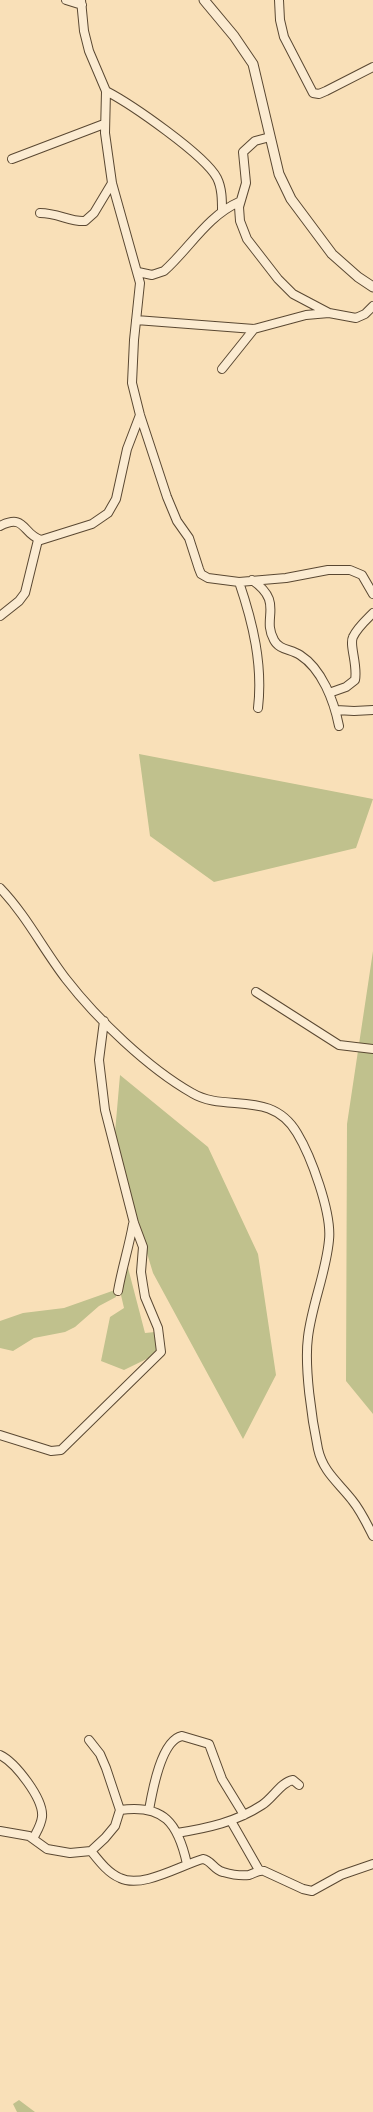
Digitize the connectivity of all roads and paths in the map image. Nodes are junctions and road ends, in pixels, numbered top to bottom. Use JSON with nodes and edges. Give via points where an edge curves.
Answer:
{"nodes":[{"id":1,"x":66,"y":0,"type":"edge"},
{"id":2,"x":204,"y":0,"type":"edge"},
{"id":3,"x":279,"y":0,"type":"edge"},
{"id":4,"x":82,"y":3,"type":"edge"},
{"id":5,"x":373,"y":67,"type":"edge"},
{"id":6,"x":106,"y":91,"type":"junction"},
{"id":7,"x":104,"y":124,"type":"junction"},
{"id":8,"x":270,"y":137,"type":"junction"},
{"id":9,"x":12,"y":159,"type":"dead end"},
{"id":10,"x":112,"y":183,"type":"junction"},
{"id":11,"x":239,"y":202,"type":"junction"},
{"id":12,"x":222,"y":211,"type":"junction"},
{"id":13,"x":40,"y":213,"type":"dead end"},
{"id":14,"x":138,"y":272,"type":"junction"},
{"id":15,"x":373,"y":287,"type":"edge"},
{"id":16,"x":373,"y":306,"type":"edge"},
{"id":17,"x":330,"y":313,"type":"junction"},
{"id":18,"x":136,"y":320,"type":"junction"},
{"id":19,"x":254,"y":329,"type":"junction"},
{"id":20,"x":222,"y":370,"type":"dead end"},
{"id":21,"x":140,"y":415,"type":"junction"},
{"id":22,"x":0,"y":526,"type":"edge"},
{"id":23,"x":38,"y":540,"type":"junction"},
{"id":24,"x":252,"y":580,"type":"junction"},
{"id":25,"x":240,"y":582,"type":"junction"},
{"id":26,"x":373,"y":594,"type":"edge"},
{"id":27,"x":373,"y":613,"type":"edge"},
{"id":28,"x":0,"y":616,"type":"edge"},
{"id":29,"x":329,"y":693,"type":"junction"},
{"id":30,"x":258,"y":708,"type":"dead end"},
{"id":31,"x":336,"y":710,"type":"junction"},
{"id":32,"x":373,"y":710,"type":"edge"},
{"id":33,"x":339,"y":726,"type":"dead end"},
{"id":34,"x":0,"y":888,"type":"edge"},
{"id":35,"x":256,"y":992,"type":"dead end"},
{"id":36,"x":104,"y":1020,"type":"junction"},
{"id":37,"x":373,"y":1049,"type":"edge"},
{"id":38,"x":134,"y":1224,"type":"junction"},
{"id":39,"x":118,"y":1291,"type":"dead end"},
{"id":40,"x":0,"y":1435,"type":"edge"},
{"id":41,"x":373,"y":1536,"type":"edge"},
{"id":42,"x":89,"y":1740,"type":"dead end"},
{"id":43,"x":0,"y":1754,"type":"edge"},
{"id":44,"x":299,"y":1785,"type":"dead end"},
{"id":45,"x":120,"y":1810,"type":"junction"},
{"id":46,"x":149,"y":1810,"type":"junction"},
{"id":47,"x":244,"y":1815,"type":"junction"},
{"id":48,"x":231,"y":1821,"type":"junction"},
{"id":49,"x":0,"y":1831,"type":"edge"},
{"id":50,"x":177,"y":1833,"type":"junction"},
{"id":51,"x":34,"y":1837,"type":"junction"},
{"id":52,"x":91,"y":1851,"type":"junction"},
{"id":53,"x":187,"y":1864,"type":"junction"},
{"id":54,"x":373,"y":1864,"type":"edge"},
{"id":55,"x":260,"y":1870,"type":"junction"}],
"edges":[{"from":1,"to":4,"type":"street"},
{"from":2,"to":8,"type":"street","via":[[253,64]]},
{"from":3,"to":5,"type":"street","via":[[284,37],[313,93],[321,93]]},
{"from":4,"to":6,"type":"street","via":[[84,31],[89,51]]},
{"from":6,"to":7,"type":"street"},
{"from":6,"to":12,"type":"street","via":[[131,106],[208,165],[220,184]]},
{"from":7,"to":9,"type":"street"},
{"from":7,"to":10,"type":"street"},
{"from":8,"to":11,"type":"street","via":[[255,141],[244,152],[246,183]]},
{"from":8,"to":15,"type":"street","via":[[279,174],[291,199],[332,254]]},
{"from":10,"to":13,"type":"street","via":[[94,213],[86,221],[75,221],[56,213]]},
{"from":10,"to":14,"type":"street"},
{"from":11,"to":12,"type":"street"},
{"from":11,"to":17,"type":"street","via":[[243,231],[253,248],[293,294]]},
{"from":12,"to":14,"type":"street","via":[[164,271],[152,275]]},
{"from":14,"to":18,"type":"street","via":[[140,296]]},
{"from":16,"to":17,"type":"street","via":[[366,314],[356,318]]},
{"from":17,"to":19,"type":"street","via":[[306,315]]},
{"from":18,"to":19,"type":"street"},
{"from":18,"to":21,"type":"street","via":[[132,383]]},
{"from":19,"to":20,"type":"street"},
{"from":21,"to":23,"type":"street","via":[[127,449],[116,499],[108,513],[92,524]]},
{"from":21,"to":25,"type":"street","via":[[167,497],[177,520],[189,538],[202,574],[216,580]]},
{"from":22,"to":23,"type":"street","via":[[12,521],[19,522]]},
{"from":23,"to":28,"type":"street","via":[[25,593]]},
{"from":24,"to":25,"type":"street"},
{"from":24,"to":26,"type":"street","via":[[286,578],[328,570],[350,570],[362,575]]},
{"from":24,"to":29,"type":"street","via":[[263,589],[270,601],[273,639],[281,648],[299,654],[306,660]]},
{"from":25,"to":30,"type":"street","via":[[250,614],[259,665]]},
{"from":27,"to":29,"type":"street","via":[[353,637],[355,680],[346,688]]},
{"from":29,"to":31,"type":"street"},
{"from":31,"to":32,"type":"street"},
{"from":31,"to":33,"type":"street"},
{"from":34,"to":36,"type":"street","via":[[23,916],[66,979]]},
{"from":35,"to":37,"type":"street","via":[[339,1045]]},
{"from":36,"to":38,"type":"street","via":[[99,1060],[105,1110]]},
{"from":36,"to":41,"type":"street","via":[[144,1059],[192,1094],[266,1108],[285,1118],[301,1140],[329,1222],[329,1240],[308,1338],[310,1395],[318,1450],[326,1470],[354,1503]]},
{"from":38,"to":39,"type":"street","via":[[122,1265]]},
{"from":38,"to":40,"type":"street","via":[[143,1248],[145,1297],[158,1328],[161,1352],[61,1450],[51,1451]]},
{"from":42,"to":45,"type":"street","via":[[100,1754]]},
{"from":43,"to":51,"type":"street","via":[[19,1772],[42,1810]]},
{"from":44,"to":47,"type":"street","via":[[293,1780],[287,1782],[271,1798]]},
{"from":45,"to":46,"type":"street"},
{"from":45,"to":52,"type":"street","via":[[115,1826]]},
{"from":46,"to":47,"type":"street","via":[[165,1753],[175,1739],[186,1736],[209,1744],[222,1779]]},
{"from":46,"to":50,"type":"street","via":[[175,1826]]},
{"from":47,"to":48,"type":"street"},
{"from":48,"to":50,"type":"street","via":[[206,1829]]},
{"from":48,"to":55,"type":"street"},
{"from":49,"to":51,"type":"street"},
{"from":50,"to":53,"type":"street"},
{"from":51,"to":52,"type":"street","via":[[42,1846],[51,1850],[70,1853]]},
{"from":52,"to":53,"type":"street","via":[[111,1873],[127,1881],[146,1879]]},
{"from":53,"to":55,"type":"street","via":[[203,1858],[215,1869],[223,1872],[249,1875]]},
{"from":54,"to":55,"type":"street","via":[[341,1875],[312,1891]]}]}
